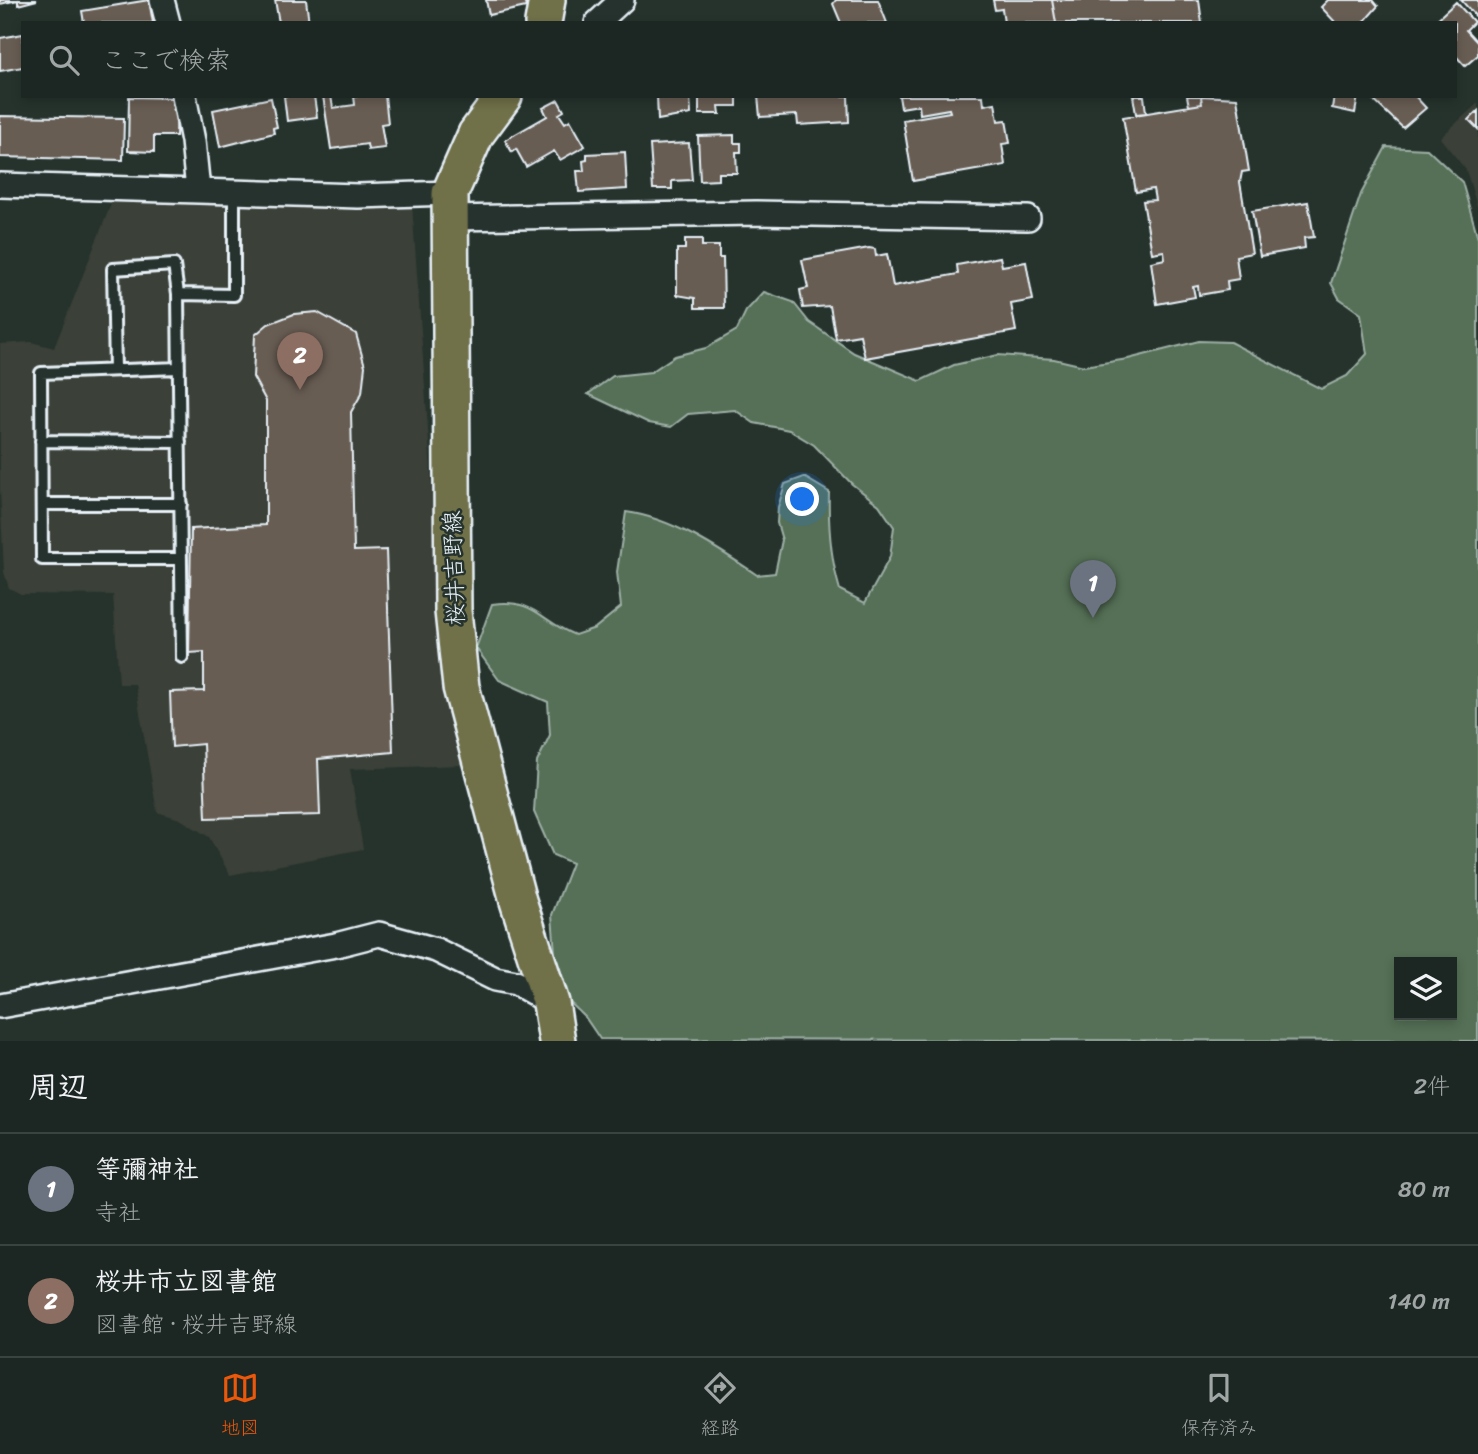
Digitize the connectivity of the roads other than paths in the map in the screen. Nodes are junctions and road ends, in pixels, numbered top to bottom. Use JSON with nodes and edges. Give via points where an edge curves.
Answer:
{"nodes":[{"id":1,"x":162,"y":0,"type":"edge"},
{"id":2,"x":547,"y":0,"type":"edge"},
{"id":3,"x":622,"y":0,"type":"edge"},
{"id":4,"x":167,"y":21,"type":"edge"},
{"id":5,"x":543,"y":21,"type":"edge"},
{"id":6,"x":599,"y":21,"type":"edge"},
{"id":7,"x":184,"y":98,"type":"edge"},
{"id":8,"x":503,"y":98,"type":"edge"},
{"id":9,"x":0,"y":185,"type":"edge"},
{"id":10,"x":198,"y":190,"type":"junction"},
{"id":11,"x":234,"y":192,"type":"junction"},
{"id":12,"x":450,"y":206,"type":"junction"},
{"id":13,"x":1028,"y":218,"type":"dead end"},
{"id":14,"x":178,"y":294,"type":"junction"},
{"id":15,"x":179,"y":368,"type":"junction"},
{"id":16,"x":115,"y":370,"type":"junction"},
{"id":17,"x":41,"y":441,"type":"junction"},
{"id":18,"x":180,"y":442,"type":"junction"},
{"id":19,"x":42,"y":504,"type":"junction"},
{"id":20,"x":181,"y":504,"type":"junction"},
{"id":21,"x":181,"y":559,"type":"junction"},
{"id":22,"x":182,"y":657,"type":"dead end"},
{"id":23,"x":551,"y":1003,"type":"junction"},
{"id":24,"x":0,"y":1006,"type":"edge"},
{"id":25,"x":557,"y":1041,"type":"edge"}],
"edges":[{"from":1,"to":4,"type":"street"},
{"from":2,"to":5,"type":"main road"},
{"from":3,"to":6,"type":"street"},
{"from":7,"to":10,"type":"street"},
{"from":8,"to":12,"type":"main road","name":"桜井吉野線","via":[[476,134]]},
{"from":9,"to":10,"type":"street"},
{"from":10,"to":11,"type":"street"},
{"from":11,"to":12,"type":"street","via":[[358,196]]},
{"from":11,"to":14,"type":"lane","via":[[234,295]]},
{"from":12,"to":13,"type":"street"},
{"from":12,"to":23,"type":"main road","name":"桜井吉野線","via":[[453,611],[461,687],[518,901]]},
{"from":14,"to":15,"type":"lane"},
{"from":14,"to":16,"type":"lane","via":[[174,265],[113,269]]},
{"from":15,"to":16,"type":"lane"},
{"from":15,"to":18,"type":"lane"},
{"from":16,"to":17,"type":"lane","via":[[41,373]]},
{"from":17,"to":18,"type":"lane"},
{"from":17,"to":19,"type":"lane"},
{"from":18,"to":20,"type":"lane"},
{"from":19,"to":20,"type":"lane"},
{"from":19,"to":21,"type":"lane","via":[[43,559]]},
{"from":20,"to":21,"type":"lane"},
{"from":21,"to":22,"type":"lane"},
{"from":23,"to":24,"type":"street","via":[[516,983],[495,979],[436,950],[379,934]]},
{"from":23,"to":25,"type":"main road","name":"桜井吉野線"}]}
